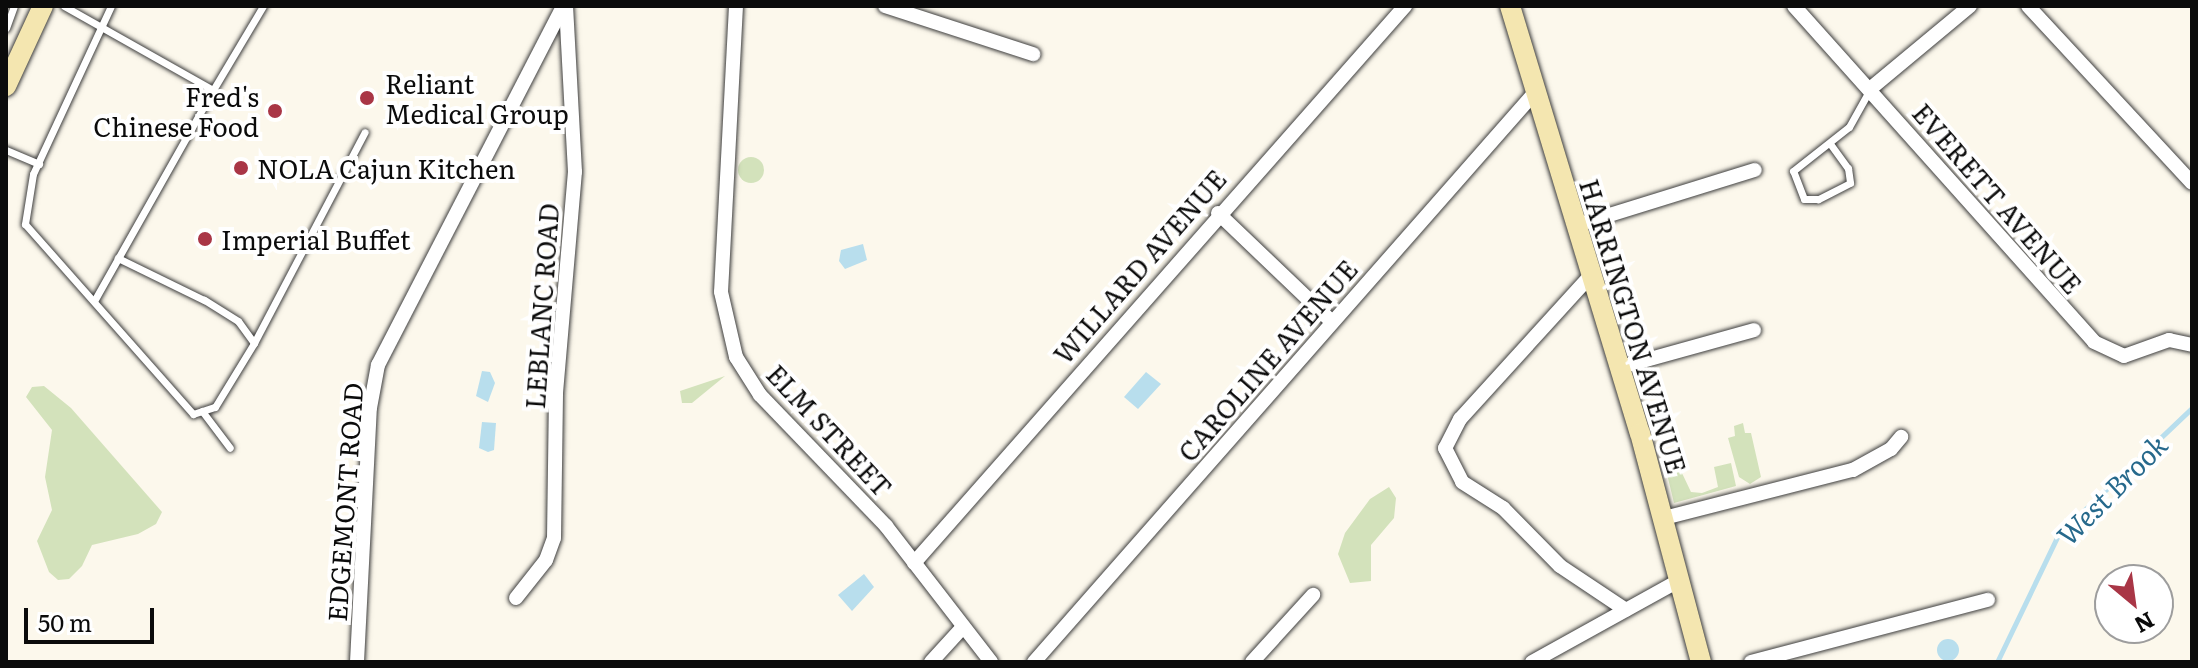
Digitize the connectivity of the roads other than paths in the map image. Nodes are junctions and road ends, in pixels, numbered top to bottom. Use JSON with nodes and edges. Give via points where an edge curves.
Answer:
{"nodes":[{"id":1,"x":14,"y":6,"type":"edge"},
{"id":2,"x":43,"y":6,"type":"edge"},
{"id":3,"x":64,"y":6,"type":"edge"},
{"id":4,"x":111,"y":6,"type":"edge"},
{"id":5,"x":263,"y":6,"type":"edge"},
{"id":6,"x":565,"y":6,"type":"edge"},
{"id":7,"x":736,"y":6,"type":"edge"},
{"id":8,"x":885,"y":6,"type":"edge"},
{"id":9,"x":1405,"y":6,"type":"edge"},
{"id":10,"x":1510,"y":6,"type":"edge"},
{"id":11,"x":1794,"y":6,"type":"edge"},
{"id":12,"x":1970,"y":6,"type":"edge"},
{"id":13,"x":2028,"y":6,"type":"edge"},
{"id":14,"x":102,"y":25,"type":"junction"},
{"id":15,"x":6,"y":28,"type":"edge"},
{"id":16,"x":1033,"y":54,"type":"dead end"},
{"id":17,"x":6,"y":86,"type":"edge"},
{"id":18,"x":1870,"y":89,"type":"junction"},
{"id":19,"x":213,"y":90,"type":"junction"},
{"id":20,"x":1537,"y":90,"type":"junction"},
{"id":21,"x":365,"y":132,"type":"dead end"},
{"id":22,"x":1831,"y":145,"type":"junction"},
{"id":23,"x":6,"y":150,"type":"edge"},
{"id":24,"x":39,"y":164,"type":"junction"},
{"id":25,"x":1755,"y":170,"type":"dead end"},
{"id":26,"x":2192,"y":183,"type":"edge"},
{"id":27,"x":1218,"y":213,"type":"junction"},
{"id":28,"x":1577,"y":225,"type":"junction"},
{"id":29,"x":118,"y":258,"type":"junction"},
{"id":30,"x":1592,"y":274,"type":"junction"},
{"id":31,"x":94,"y":301,"type":"junction"},
{"id":32,"x":1332,"y":322,"type":"junction"},
{"id":33,"x":1754,"y":330,"type":"dead end"},
{"id":34,"x":254,"y":343,"type":"junction"},
{"id":35,"x":2192,"y":345,"type":"edge"},
{"id":36,"x":1621,"y":367,"type":"junction"},
{"id":37,"x":202,"y":411,"type":"junction"},
{"id":38,"x":1901,"y":437,"type":"dead end"},
{"id":39,"x":230,"y":448,"type":"dead end"},
{"id":40,"x":1664,"y":518,"type":"junction"},
{"id":41,"x":914,"y":563,"type":"junction"},
{"id":42,"x":1680,"y":580,"type":"junction"},
{"id":43,"x":1313,"y":595,"type":"dead end"},
{"id":44,"x":516,"y":598,"type":"dead end"},
{"id":45,"x":1988,"y":600,"type":"dead end"},
{"id":46,"x":1626,"y":610,"type":"junction"},
{"id":47,"x":962,"y":628,"type":"junction"},
{"id":48,"x":357,"y":662,"type":"edge"},
{"id":49,"x":931,"y":662,"type":"edge"},
{"id":50,"x":991,"y":662,"type":"edge"},
{"id":51,"x":1034,"y":662,"type":"edge"},
{"id":52,"x":1252,"y":662,"type":"edge"},
{"id":53,"x":1532,"y":662,"type":"edge"},
{"id":54,"x":1701,"y":662,"type":"edge"},
{"id":55,"x":1751,"y":662,"type":"edge"}],
"edges":[{"from":1,"to":15,"type":"lane"},
{"from":2,"to":17,"type":"main road"},
{"from":3,"to":14,"type":"lane"},
{"from":4,"to":14,"type":"lane"},
{"from":5,"to":19,"type":"lane"},
{"from":6,"to":44,"type":"street","name":"LEBLANC ROAD","via":[[575,172],[556,393],[554,538],[546,560]]},
{"from":6,"to":48,"type":"street","name":"EDGEMONT ROAD","via":[[378,365],[370,408]]},
{"from":7,"to":41,"type":"street","name":"ELM STREET","via":[[721,292],[729,338],[760,395],[876,514]]},
{"from":8,"to":16,"type":"street"},
{"from":9,"to":27,"type":"street","name":"WILLARD AVENUE"},
{"from":10,"to":20,"type":"main road","name":"HARRINGTON AVENUE"},
{"from":11,"to":18,"type":"street","name":"EVERETT AVENUE"},
{"from":12,"to":18,"type":"street"},
{"from":13,"to":26,"type":"street"},
{"from":14,"to":19,"type":"lane"},
{"from":14,"to":24,"type":"lane"},
{"from":18,"to":22,"type":"lane","via":[[1849,127]]},
{"from":18,"to":35,"type":"street","name":"EVERETT AVENUE","via":[[2094,342],[2124,356],[2169,340]]},
{"from":19,"to":29,"type":"lane"},
{"from":20,"to":28,"type":"main road","name":"HARRINGTON AVENUE"},
{"from":20,"to":32,"type":"street","name":"CAROLINE AVENUE"},
{"from":21,"to":34,"type":"lane"},
{"from":22,"to":22,"type":"lane","via":[[1793,171],[1804,199],[1818,199],[1850,183],[1848,168]]},
{"from":23,"to":24,"type":"lane"},
{"from":24,"to":31,"type":"lane","via":[[25,224]]},
{"from":25,"to":28,"type":"street"},
{"from":27,"to":32,"type":"street"},
{"from":27,"to":41,"type":"street","name":"WILLARD AVENUE"},
{"from":28,"to":30,"type":"main road","name":"HARRINGTON AVENUE"},
{"from":29,"to":31,"type":"lane"},
{"from":29,"to":34,"type":"lane","via":[[238,321]]},
{"from":30,"to":36,"type":"main road","name":"HARRINGTON AVENUE"},
{"from":30,"to":46,"type":"street","via":[[1460,419],[1447,441],[1447,460],[1462,482],[1503,508],[1560,566]]},
{"from":31,"to":37,"type":"lane","via":[[193,414]]},
{"from":32,"to":51,"type":"street","name":"CAROLINE AVENUE"},
{"from":33,"to":36,"type":"street"},
{"from":34,"to":37,"type":"lane","via":[[215,407]]},
{"from":36,"to":40,"type":"main road","name":"HARRINGTON AVENUE"},
{"from":37,"to":39,"type":"lane"},
{"from":38,"to":40,"type":"street","via":[[1891,449],[1853,470]]},
{"from":40,"to":42,"type":"main road","name":"HARRINGTON AVENUE"},
{"from":41,"to":47,"type":"street","name":"ELM STREET"},
{"from":42,"to":46,"type":"street"},
{"from":42,"to":54,"type":"main road","name":"HARRINGTON AVENUE"},
{"from":43,"to":52,"type":"street"},
{"from":45,"to":55,"type":"street"},
{"from":46,"to":53,"type":"street"},
{"from":47,"to":49,"type":"street"},
{"from":47,"to":50,"type":"street","name":"ELM STREET"}]}
